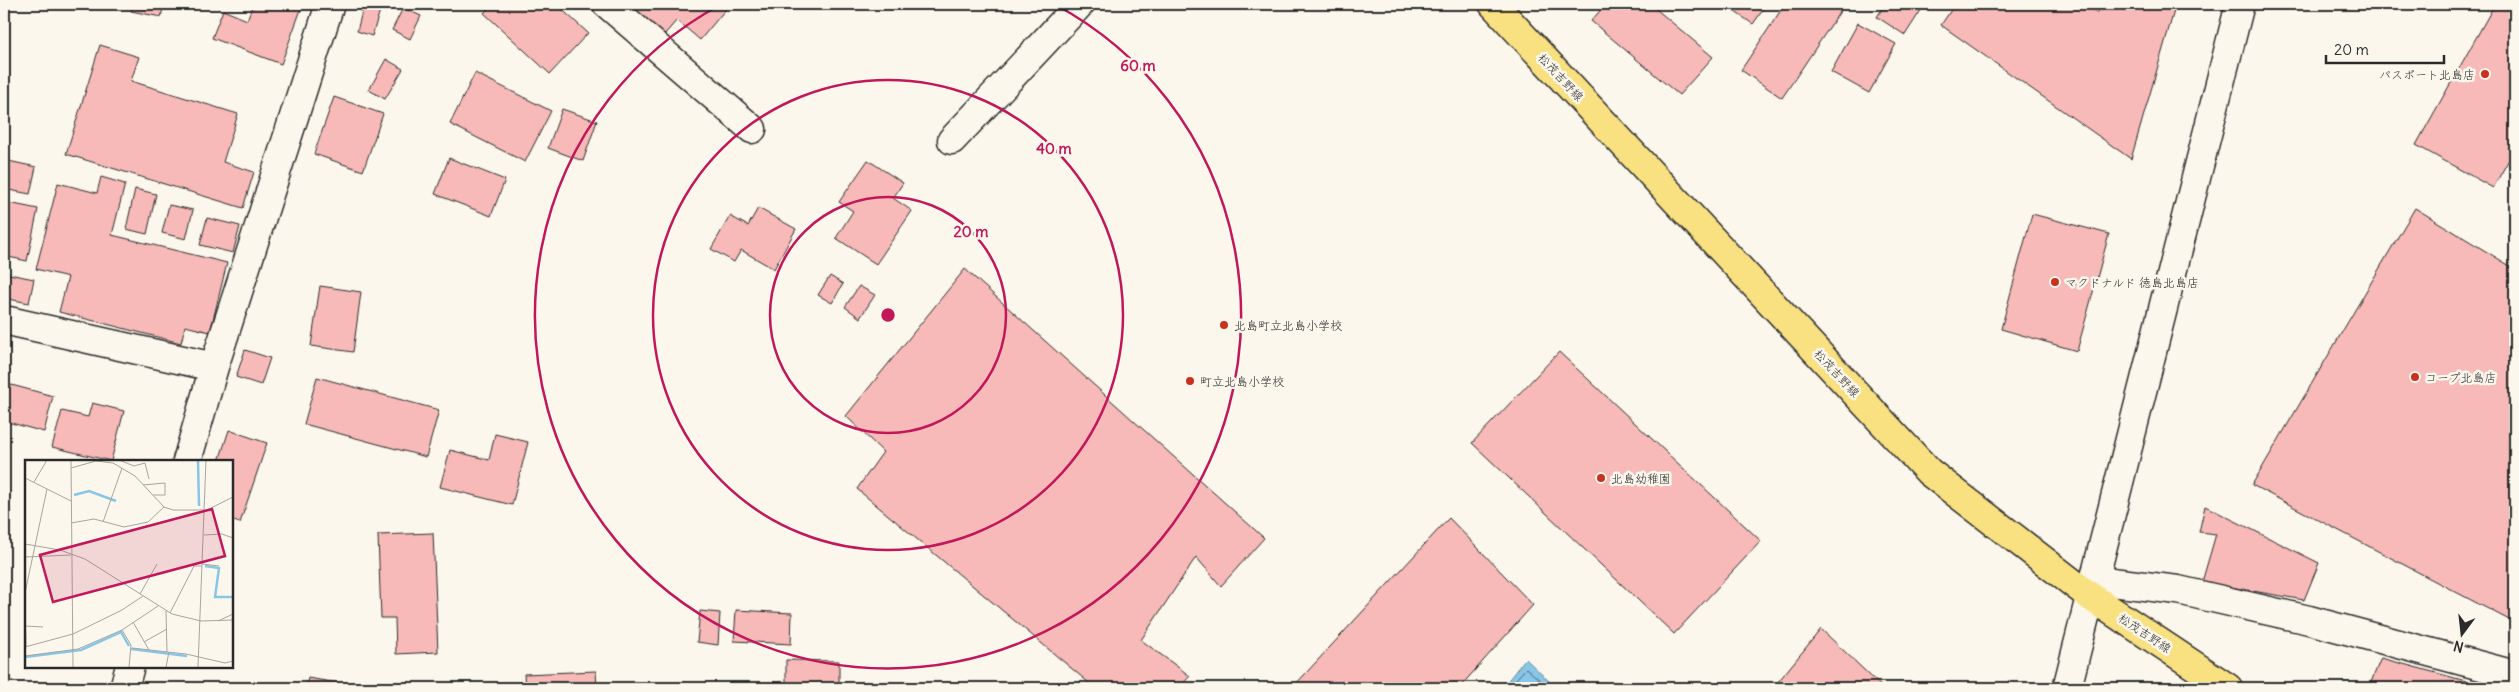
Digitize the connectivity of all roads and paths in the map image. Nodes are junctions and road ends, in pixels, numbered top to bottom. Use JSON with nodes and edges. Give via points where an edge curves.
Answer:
{"nodes":[{"id":1,"x":330,"y":4,"type":"edge"},
{"id":2,"x":607,"y":4,"type":"edge"},
{"id":3,"x":1080,"y":4,"type":"edge"},
{"id":4,"x":1493,"y":4,"type":"edge"},
{"id":5,"x":2240,"y":4,"type":"edge"},
{"id":6,"x":752,"y":129,"type":"dead end"},
{"id":7,"x":952,"y":140,"type":"dead end"},
{"id":8,"x":4,"y":320,"type":"edge"},
{"id":9,"x":214,"y":367,"type":"junction"},
{"id":10,"x":187,"y":460,"type":"edge"},
{"id":11,"x":2093,"y":588,"type":"junction"},
{"id":12,"x":130,"y":667,"type":"edge"},
{"id":13,"x":2515,"y":675,"type":"edge"},
{"id":14,"x":124,"y":688,"type":"edge"},
{"id":15,"x":2067,"y":688,"type":"edge"},
{"id":16,"x":2228,"y":688,"type":"edge"}],
"edges":[{"from":1,"to":9,"type":"street"},
{"from":2,"to":6,"type":"street"},
{"from":3,"to":7,"type":"street"},
{"from":4,"to":11,"type":"main road","name":"松茂吉野線","via":[[1929,472]]},
{"from":5,"to":11,"type":"street"},
{"from":8,"to":9,"type":"street"},
{"from":9,"to":10,"type":"street"},
{"from":11,"to":13,"type":"street","via":[[2178,590],[2309,620]]},
{"from":11,"to":15,"type":"street"},
{"from":11,"to":16,"type":"main road","name":"松茂吉野線"},
{"from":12,"to":14,"type":"street"}]}
